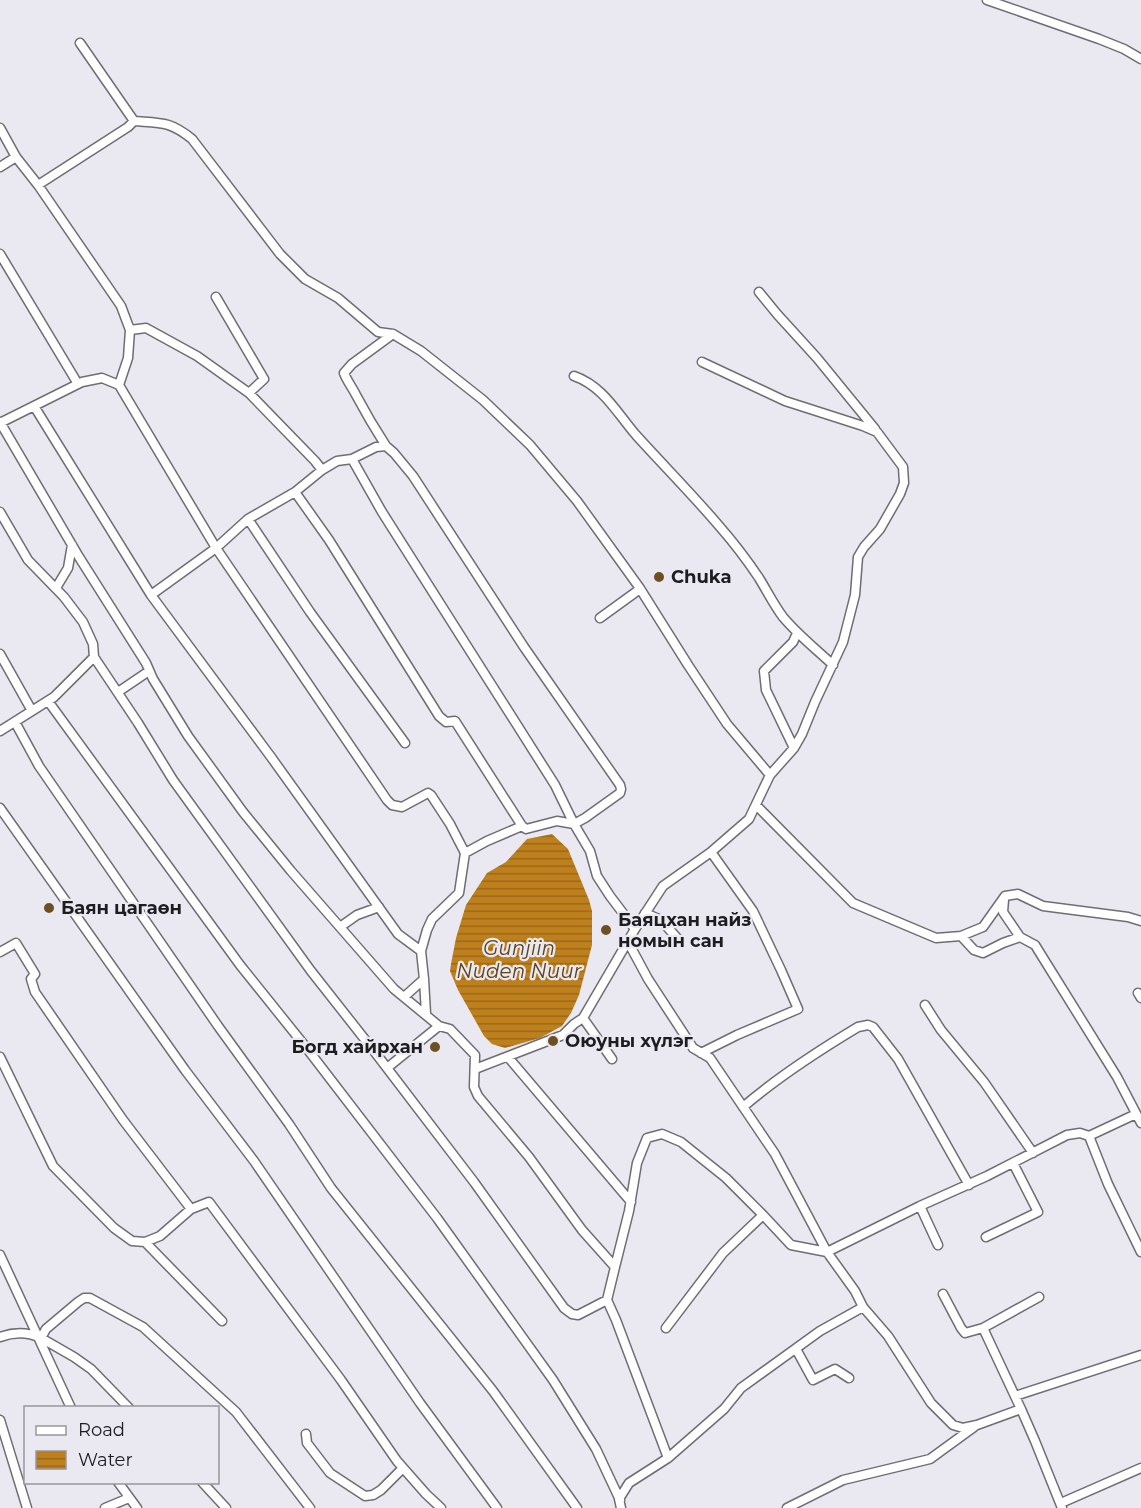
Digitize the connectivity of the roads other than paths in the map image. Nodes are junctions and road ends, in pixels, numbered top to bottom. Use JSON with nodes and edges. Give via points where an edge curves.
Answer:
{"nodes":[{"id":1,"x":987,"y":0,"type":"edge"},
{"id":2,"x":80,"y":43,"type":"dead end"},
{"id":3,"x":1141,"y":59,"type":"edge"},
{"id":4,"x":134,"y":121,"type":"junction"},
{"id":5,"x":0,"y":128,"type":"edge"},
{"id":6,"x":16,"y":157,"type":"junction"},
{"id":7,"x":0,"y":167,"type":"edge"},
{"id":8,"x":38,"y":185,"type":"junction"},
{"id":9,"x":0,"y":254,"type":"edge"},
{"id":10,"x":759,"y":292,"type":"dead end"},
{"id":11,"x":216,"y":297,"type":"dead end"},
{"id":12,"x":130,"y":330,"type":"junction"},
{"id":13,"x":393,"y":334,"type":"junction"},
{"id":14,"x":702,"y":362,"type":"dead end"},
{"id":15,"x":574,"y":376,"type":"dead end"},
{"id":16,"x":78,"y":384,"type":"junction"},
{"id":17,"x":119,"y":385,"type":"junction"},
{"id":18,"x":249,"y":393,"type":"junction"},
{"id":19,"x":34,"y":406,"type":"junction"},
{"id":20,"x":0,"y":423,"type":"edge"},
{"id":21,"x":877,"y":432,"type":"junction"},
{"id":22,"x":386,"y":446,"type":"junction"},
{"id":23,"x":896,"y":451,"type":"dead end"},
{"id":24,"x":352,"y":459,"type":"junction"},
{"id":25,"x":322,"y":471,"type":"junction"},
{"id":26,"x":295,"y":492,"type":"junction"},
{"id":27,"x":0,"y":512,"type":"edge"},
{"id":28,"x":248,"y":519,"type":"junction"},
{"id":29,"x":72,"y":545,"type":"junction"},
{"id":30,"x":216,"y":548,"type":"junction"},
{"id":31,"x":56,"y":588,"type":"junction"},
{"id":32,"x":640,"y":589,"type":"junction"},
{"id":33,"x":151,"y":595,"type":"junction"},
{"id":34,"x":600,"y":618,"type":"dead end"},
{"id":35,"x":797,"y":633,"type":"junction"},
{"id":36,"x":0,"y":654,"type":"edge"},
{"id":37,"x":94,"y":657,"type":"junction"},
{"id":38,"x":833,"y":664,"type":"junction"},
{"id":39,"x":149,"y":671,"type":"junction"},
{"id":40,"x":118,"y":692,"type":"junction"},
{"id":41,"x":48,"y":701,"type":"junction"},
{"id":42,"x":32,"y":711,"type":"junction"},
{"id":43,"x":15,"y":722,"type":"junction"},
{"id":44,"x":0,"y":731,"type":"edge"},
{"id":45,"x":405,"y":743,"type":"dead end"},
{"id":46,"x":794,"y":748,"type":"junction"},
{"id":47,"x":770,"y":775,"type":"junction"},
{"id":48,"x":756,"y":805,"type":"junction"},
{"id":49,"x":0,"y":808,"type":"edge"},
{"id":50,"x":574,"y":824,"type":"junction"},
{"id":51,"x":522,"y":826,"type":"junction"},
{"id":52,"x":711,"y":852,"type":"junction"},
{"id":53,"x":465,"y":854,"type":"junction"},
{"id":54,"x":1005,"y":896,"type":"junction"},
{"id":55,"x":379,"y":908,"type":"junction"},
{"id":56,"x":645,"y":913,"type":"junction"},
{"id":57,"x":1141,"y":921,"type":"edge"},
{"id":58,"x":340,"y":927,"type":"junction"},
{"id":59,"x":635,"y":929,"type":"junction"},
{"id":60,"x":961,"y":936,"type":"junction"},
{"id":61,"x":1020,"y":937,"type":"junction"},
{"id":62,"x":677,"y":938,"type":"dead end"},
{"id":63,"x":628,"y":942,"type":"junction"},
{"id":64,"x":421,"y":951,"type":"junction"},
{"id":65,"x":0,"y":952,"type":"edge"},
{"id":66,"x":424,"y":980,"type":"junction"},
{"id":67,"x":404,"y":997,"type":"junction"},
{"id":68,"x":925,"y":1005,"type":"dead end"},
{"id":69,"x":426,"y":1014,"type":"junction"},
{"id":70,"x":583,"y":1018,"type":"junction"},
{"id":71,"x":440,"y":1026,"type":"junction"},
{"id":72,"x":701,"y":1053,"type":"junction"},
{"id":73,"x":0,"y":1057,"type":"edge"},
{"id":74,"x":508,"y":1057,"type":"junction"},
{"id":75,"x":612,"y":1059,"type":"dead end"},
{"id":76,"x":387,"y":1068,"type":"junction"},
{"id":77,"x":475,"y":1069,"type":"junction"},
{"id":78,"x":743,"y":1107,"type":"junction"},
{"id":79,"x":1136,"y":1114,"type":"junction"},
{"id":80,"x":1141,"y":1123,"type":"edge"},
{"id":81,"x":1089,"y":1136,"type":"junction"},
{"id":82,"x":1032,"y":1153,"type":"junction"},
{"id":83,"x":1013,"y":1163,"type":"junction"},
{"id":84,"x":969,"y":1185,"type":"junction"},
{"id":85,"x":631,"y":1202,"type":"junction"},
{"id":86,"x":920,"y":1206,"type":"junction"},
{"id":87,"x":191,"y":1209,"type":"junction"},
{"id":88,"x":763,"y":1215,"type":"junction"},
{"id":89,"x":986,"y":1237,"type":"dead end"},
{"id":90,"x":145,"y":1242,"type":"junction"},
{"id":91,"x":938,"y":1245,"type":"dead end"},
{"id":92,"x":827,"y":1252,"type":"junction"},
{"id":93,"x":1141,"y":1252,"type":"edge"},
{"id":94,"x":0,"y":1255,"type":"edge"},
{"id":95,"x":615,"y":1267,"type":"junction"},
{"id":96,"x":942,"y":1294,"type":"dead end"},
{"id":97,"x":1039,"y":1297,"type":"dead end"},
{"id":98,"x":607,"y":1300,"type":"junction"},
{"id":99,"x":863,"y":1307,"type":"junction"},
{"id":100,"x":222,"y":1321,"type":"dead end"},
{"id":101,"x":666,"y":1328,"type":"dead end"},
{"id":102,"x":983,"y":1328,"type":"junction"},
{"id":103,"x":0,"y":1337,"type":"edge"},
{"id":104,"x":39,"y":1337,"type":"junction"},
{"id":105,"x":796,"y":1349,"type":"junction"},
{"id":106,"x":1141,"y":1355,"type":"edge"},
{"id":107,"x":849,"y":1378,"type":"dead end"},
{"id":108,"x":1015,"y":1396,"type":"junction"},
{"id":109,"x":71,"y":1406,"type":"edge"},
{"id":110,"x":128,"y":1406,"type":"edge"},
{"id":111,"x":1021,"y":1409,"type":"junction"},
{"id":112,"x":0,"y":1420,"type":"edge"},
{"id":113,"x":977,"y":1425,"type":"junction"},
{"id":114,"x":306,"y":1434,"type":"dead end"},
{"id":115,"x":668,"y":1458,"type":"junction"},
{"id":116,"x":403,"y":1468,"type":"junction"},
{"id":117,"x":1141,"y":1468,"type":"edge"},
{"id":118,"x":119,"y":1484,"type":"edge"},
{"id":119,"x":204,"y":1484,"type":"edge"},
{"id":120,"x":129,"y":1498,"type":"junction"},
{"id":121,"x":620,"y":1503,"type":"edge"},
{"id":122,"x":1062,"y":1506,"type":"edge"},
{"id":123,"x":27,"y":1508,"type":"edge"},
{"id":124,"x":105,"y":1508,"type":"edge"},
{"id":125,"x":137,"y":1508,"type":"edge"},
{"id":126,"x":226,"y":1508,"type":"edge"},
{"id":127,"x":310,"y":1508,"type":"edge"},
{"id":128,"x":441,"y":1508,"type":"edge"},
{"id":129,"x":497,"y":1508,"type":"edge"},
{"id":130,"x":577,"y":1508,"type":"edge"},
{"id":131,"x":626,"y":1508,"type":"edge"},
{"id":132,"x":787,"y":1508,"type":"edge"}],
"edges":[{"from":1,"to":3,"type":"street","via":[[1099,39]]},
{"from":2,"to":4,"type":"street"},
{"from":4,"to":8,"type":"street"},
{"from":4,"to":13,"type":"street","via":[[164,123],[192,139],[280,254],[305,279],[338,298],[378,332]]},
{"from":5,"to":6,"type":"street"},
{"from":6,"to":7,"type":"street"},
{"from":6,"to":8,"type":"street"},
{"from":8,"to":12,"type":"street","via":[[121,306]]},
{"from":9,"to":16,"type":"street"},
{"from":10,"to":21,"type":"street"},
{"from":11,"to":18,"type":"street","via":[[264,379]]},
{"from":12,"to":17,"type":"street","via":[[128,358]]},
{"from":12,"to":18,"type":"street","via":[[146,328],[197,356]]},
{"from":13,"to":22,"type":"street","via":[[344,373]]},
{"from":13,"to":32,"type":"street","via":[[483,400],[530,445],[577,501]]},
{"from":14,"to":21,"type":"street","via":[[785,401]]},
{"from":15,"to":35,"type":"street","via":[[603,393],[721,528]]},
{"from":16,"to":17,"type":"street","via":[[102,378]]},
{"from":16,"to":19,"type":"street"},
{"from":17,"to":30,"type":"street"},
{"from":18,"to":25,"type":"street"},
{"from":19,"to":20,"type":"street"},
{"from":19,"to":33,"type":"street"},
{"from":20,"to":29,"type":"street"},
{"from":21,"to":23,"type":"street"},
{"from":21,"to":38,"type":"street","via":[[903,467],[904,483],[880,529],[858,557],[855,595]]},
{"from":22,"to":24,"type":"street"},
{"from":22,"to":50,"type":"street","via":[[413,476],[620,785],[620,793]]},
{"from":24,"to":25,"type":"street","via":[[337,461]]},
{"from":24,"to":50,"type":"street","via":[[555,785]]},
{"from":25,"to":26,"type":"street"},
{"from":26,"to":28,"type":"street"},
{"from":26,"to":51,"type":"street","via":[[336,550],[439,716],[446,722],[455,721]]},
{"from":27,"to":31,"type":"street","via":[[28,560]]},
{"from":28,"to":30,"type":"street"},
{"from":28,"to":45,"type":"street"},
{"from":29,"to":31,"type":"street","via":[[68,568]]},
{"from":29,"to":39,"type":"street"},
{"from":30,"to":33,"type":"street"},
{"from":30,"to":53,"type":"street","via":[[387,800],[402,807],[431,795]]},
{"from":31,"to":37,"type":"street","via":[[83,622]]},
{"from":32,"to":34,"type":"street"},
{"from":32,"to":47,"type":"street","via":[[727,724]]},
{"from":33,"to":55,"type":"street"},
{"from":35,"to":38,"type":"street"},
{"from":35,"to":46,"type":"street","via":[[764,671],[766,690]]},
{"from":36,"to":42,"type":"street"},
{"from":37,"to":40,"type":"street"},
{"from":37,"to":41,"type":"street"},
{"from":38,"to":46,"type":"street"},
{"from":39,"to":40,"type":"street"},
{"from":39,"to":58,"type":"street","via":[[188,736],[243,812]]},
{"from":40,"to":76,"type":"street","via":[[173,780],[311,971]]},
{"from":41,"to":42,"type":"street"},
{"from":41,"to":121,"type":"street","via":[[240,965],[430,1209],[539,1360],[596,1449]]},
{"from":42,"to":43,"type":"street"},
{"from":43,"to":44,"type":"street"},
{"from":43,"to":130,"type":"street","via":[[39,766],[331,1188],[493,1390]]},
{"from":46,"to":47,"type":"street"},
{"from":47,"to":48,"type":"street"},
{"from":48,"to":52,"type":"street","via":[[749,819]]},
{"from":48,"to":60,"type":"street","via":[[853,903],[936,938]]},
{"from":49,"to":129,"type":"street"},
{"from":50,"to":51,"type":"street","via":[[557,821],[526,829]]},
{"from":50,"to":59,"type":"street","via":[[590,851],[597,876]]},
{"from":51,"to":53,"type":"street"},
{"from":52,"to":56,"type":"street","via":[[663,886]]},
{"from":52,"to":72,"type":"street","via":[[753,911],[798,1009]]},
{"from":53,"to":64,"type":"street","via":[[459,893],[432,919]]},
{"from":54,"to":57,"type":"street","via":[[1018,894],[1043,906]]},
{"from":54,"to":60,"type":"street","via":[[983,927]]},
{"from":54,"to":61,"type":"street","via":[[1003,912]]},
{"from":55,"to":58,"type":"street","via":[[357,915]]},
{"from":55,"to":64,"type":"street","via":[[398,934]]},
{"from":56,"to":59,"type":"street"},
{"from":56,"to":62,"type":"street","via":[[661,920]]},
{"from":58,"to":67,"type":"street"},
{"from":59,"to":63,"type":"street"},
{"from":60,"to":61,"type":"street","via":[[974,950],[983,953]]},
{"from":61,"to":79,"type":"street","via":[[1035,945]]},
{"from":63,"to":70,"type":"street"},
{"from":63,"to":72,"type":"street","via":[[693,1048]]},
{"from":64,"to":66,"type":"street"},
{"from":65,"to":87,"type":"street","via":[[16,943],[35,974],[31,979],[35,992]]},
{"from":66,"to":67,"type":"street"},
{"from":66,"to":69,"type":"street"},
{"from":67,"to":69,"type":"street"},
{"from":68,"to":82,"type":"street"},
{"from":69,"to":71,"type":"street"},
{"from":70,"to":74,"type":"street","via":[[563,1035]]},
{"from":70,"to":75,"type":"street"},
{"from":71,"to":76,"type":"street"},
{"from":71,"to":77,"type":"street","via":[[450,1029],[475,1055]]},
{"from":72,"to":78,"type":"street","via":[[710,1058]]},
{"from":73,"to":90,"type":"street","via":[[53,1166],[114,1228],[132,1241]]},
{"from":74,"to":77,"type":"street"},
{"from":74,"to":85,"type":"street"},
{"from":76,"to":98,"type":"street","via":[[564,1308],[578,1315]]},
{"from":77,"to":95,"type":"street","via":[[478,1096]]},
{"from":78,"to":84,"type":"street","via":[[808,1057],[868,1025],[898,1059]]},
{"from":78,"to":92,"type":"street","via":[[775,1154]]},
{"from":79,"to":80,"type":"street"},
{"from":79,"to":81,"type":"street"},
{"from":81,"to":82,"type":"street","via":[[1067,1135]]},
{"from":81,"to":93,"type":"street"},
{"from":82,"to":83,"type":"street"},
{"from":83,"to":84,"type":"street"},
{"from":83,"to":89,"type":"street","via":[[1038,1212]]},
{"from":84,"to":86,"type":"street"},
{"from":85,"to":88,"type":"street","via":[[637,1163],[647,1138],[662,1134],[681,1142],[726,1178]]},
{"from":85,"to":95,"type":"street"},
{"from":86,"to":91,"type":"street"},
{"from":86,"to":92,"type":"street"},
{"from":87,"to":90,"type":"street","via":[[160,1236]]},
{"from":87,"to":116,"type":"street","via":[[209,1202]]},
{"from":88,"to":92,"type":"street","via":[[791,1245]]},
{"from":88,"to":101,"type":"street","via":[[723,1253]]},
{"from":90,"to":100,"type":"street"},
{"from":92,"to":99,"type":"street"},
{"from":94,"to":104,"type":"street"},
{"from":95,"to":98,"type":"street"},
{"from":96,"to":102,"type":"street","via":[[965,1333]]},
{"from":97,"to":102,"type":"street"},
{"from":98,"to":115,"type":"street"},
{"from":99,"to":105,"type":"street"},
{"from":99,"to":113,"type":"street","via":[[888,1336],[931,1403],[953,1425]]},
{"from":102,"to":108,"type":"street"},
{"from":103,"to":104,"type":"street","via":[[18,1333]]},
{"from":104,"to":109,"type":"street"},
{"from":104,"to":110,"type":"street","via":[[92,1369]]},
{"from":104,"to":127,"type":"street","via":[[84,1298],[143,1327],[236,1412]]},
{"from":105,"to":107,"type":"street","via":[[813,1380],[835,1369]]},
{"from":105,"to":115,"type":"street","via":[[741,1389]]},
{"from":106,"to":108,"type":"street"},
{"from":108,"to":111,"type":"street"},
{"from":111,"to":113,"type":"street"},
{"from":111,"to":122,"type":"street"},
{"from":112,"to":123,"type":"street"},
{"from":113,"to":132,"type":"street","via":[[930,1459],[843,1480]]},
{"from":114,"to":116,"type":"street","via":[[307,1443],[330,1473],[365,1496],[381,1490]]},
{"from":115,"to":121,"type":"street","via":[[629,1483]]},
{"from":116,"to":128,"type":"street"},
{"from":117,"to":122,"type":"street"},
{"from":118,"to":120,"type":"street"},
{"from":119,"to":126,"type":"street"},
{"from":120,"to":124,"type":"street"},
{"from":120,"to":125,"type":"street"},
{"from":121,"to":131,"type":"street"}]}
